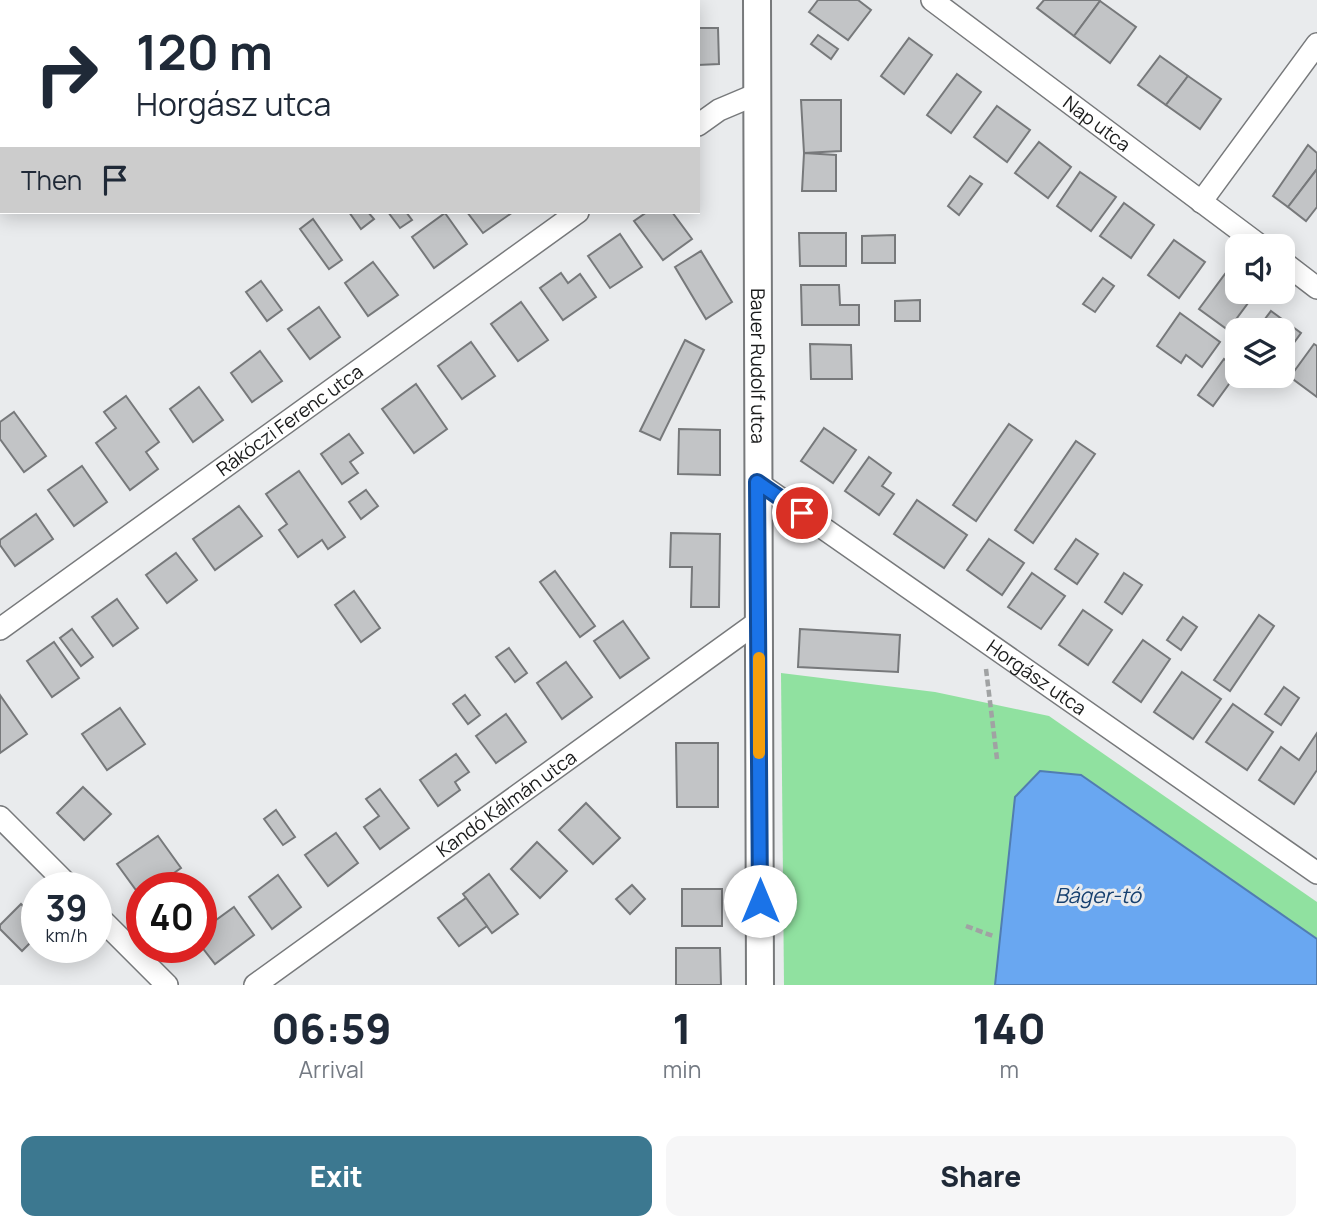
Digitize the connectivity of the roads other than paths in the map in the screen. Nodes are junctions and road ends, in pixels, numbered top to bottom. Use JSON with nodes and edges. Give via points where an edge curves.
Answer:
{"nodes":[{"id":1,"x":757,"y":0,"type":"edge"},
{"id":2,"x":932,"y":0,"type":"edge"},
{"id":3,"x":1317,"y":44,"type":"edge"},
{"id":4,"x":757,"y":94,"type":"junction"},
{"id":5,"x":700,"y":124,"type":"edge"},
{"id":6,"x":1200,"y":202,"type":"junction"},
{"id":7,"x":575,"y":214,"type":"edge"},
{"id":8,"x":1244,"y":234,"type":"edge"},
{"id":9,"x":1295,"y":271,"type":"edge"},
{"id":10,"x":1317,"y":288,"type":"edge"},
{"id":11,"x":757,"y":482,"type":"junction"},
{"id":12,"x":759,"y":621,"type":"junction"},
{"id":13,"x":0,"y":629,"type":"edge"},
{"id":14,"x":0,"y":817,"type":"edge"},
{"id":15,"x":55,"y":872,"type":"edge"},
{"id":16,"x":1317,"y":873,"type":"edge"},
{"id":17,"x":112,"y":930,"type":"edge"},
{"id":18,"x":167,"y":985,"type":"edge"},
{"id":19,"x":254,"y":985,"type":"edge"},
{"id":20,"x":760,"y":985,"type":"edge"}],
"edges":[{"from":1,"to":4,"type":"street","name":"Bauer Rudolf utca"},
{"from":2,"to":6,"type":"street","name":"Nap utca"},
{"from":3,"to":6,"type":"street"},
{"from":4,"to":5,"type":"street"},
{"from":4,"to":11,"type":"street","name":"Bauer Rudolf utca"},
{"from":6,"to":8,"type":"street","name":"Nap utca"},
{"from":7,"to":13,"type":"street","name":"Rákóczi Ferenc utca"},
{"from":9,"to":10,"type":"street"},
{"from":11,"to":12,"type":"street","name":"Bauer Rudolf utca"},
{"from":11,"to":16,"type":"street","name":"Horgász utca"},
{"from":12,"to":19,"type":"street","name":"Kandó Kálmán utca"},
{"from":12,"to":20,"type":"street","name":"Bauer Rudolf utca"},
{"from":14,"to":15,"type":"street"},
{"from":17,"to":18,"type":"street"}]}
